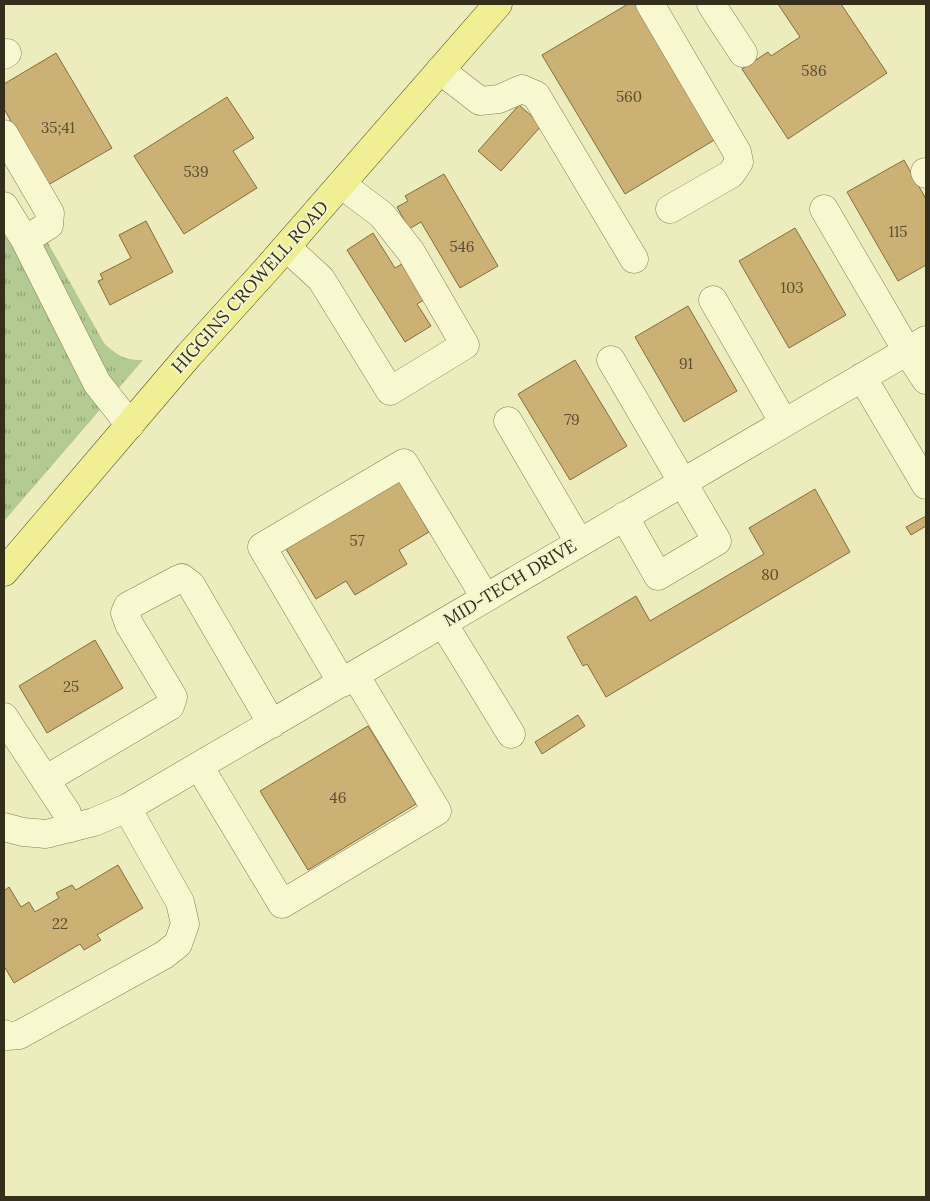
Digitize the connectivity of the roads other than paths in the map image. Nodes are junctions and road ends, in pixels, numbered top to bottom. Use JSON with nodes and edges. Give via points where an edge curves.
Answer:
{"nodes":[{"id":1,"x":498,"y":4,"type":"edge"},
{"id":2,"x":650,"y":4,"type":"edge"},
{"id":3,"x":711,"y":4,"type":"edge"},
{"id":4,"x":743,"y":53,"type":"dead end"},
{"id":5,"x":440,"y":70,"type":"junction"},
{"id":6,"x":4,"y":134,"type":"edge"},
{"id":7,"x":342,"y":184,"type":"junction"},
{"id":8,"x":4,"y":206,"type":"edge"},
{"id":9,"x":670,"y":209,"type":"dead end"},
{"id":10,"x":824,"y":209,"type":"dead end"},
{"id":11,"x":26,"y":240,"type":"junction"},
{"id":12,"x":286,"y":247,"type":"junction"},
{"id":13,"x":634,"y":259,"type":"dead end"},
{"id":14,"x":713,"y":300,"type":"dead end"},
{"id":15,"x":916,"y":346,"type":"edge"},
{"id":16,"x":611,"y":360,"type":"dead end"},
{"id":17,"x":862,"y":377,"type":"junction"},
{"id":18,"x":926,"y":380,"type":"edge"},
{"id":19,"x":508,"y":421,"type":"dead end"},
{"id":20,"x":784,"y":423,"type":"junction"},
{"id":21,"x":130,"y":425,"type":"junction"},
{"id":22,"x":683,"y":482,"type":"junction"},
{"id":23,"x":926,"y":485,"type":"edge"},
{"id":24,"x":624,"y":516,"type":"junction"},
{"id":25,"x":579,"y":542,"type":"junction"},
{"id":26,"x":4,"y":572,"type":"edge"},
{"id":27,"x":486,"y":597,"type":"junction"},
{"id":28,"x":443,"y":622,"type":"junction"},
{"id":29,"x":348,"y":679,"type":"junction"},
{"id":30,"x":4,"y":716,"type":"edge"},
{"id":31,"x":272,"y":724,"type":"junction"},
{"id":32,"x":510,"y":734,"type":"dead end"},
{"id":33,"x":200,"y":766,"type":"junction"},
{"id":34,"x":45,"y":780,"type":"junction"},
{"id":35,"x":127,"y":808,"type":"junction"},
{"id":36,"x":4,"y":827,"type":"edge"},
{"id":37,"x":71,"y":828,"type":"junction"},
{"id":38,"x":4,"y":1034,"type":"edge"}],
"edges":[{"from":1,"to":5,"type":"main road","name":"HIGGINS CROWELL ROAD"},
{"from":2,"to":9,"type":"street","via":[[738,152],[739,162],[731,174]]},
{"from":3,"to":4,"type":"street"},
{"from":5,"to":7,"type":"main road","name":"HIGGINS CROWELL ROAD"},
{"from":5,"to":13,"type":"street","via":[[480,101],[499,100],[522,90],[536,95]]},
{"from":6,"to":11,"type":"street","via":[[50,213],[49,225]]},
{"from":7,"to":12,"type":"main road","name":"HIGGINS CROWELL ROAD"},
{"from":7,"to":12,"type":"street","via":[[382,215],[411,252],[465,345],[390,391],[321,279]]},
{"from":8,"to":11,"type":"street"},
{"from":10,"to":15,"type":"street"},
{"from":11,"to":21,"type":"street","via":[[97,383]]},
{"from":12,"to":21,"type":"main road","name":"HIGGINS CROWELL ROAD"},
{"from":14,"to":20,"type":"street"},
{"from":15,"to":17,"type":"street","name":"MID-TECH DRIVE"},
{"from":15,"to":18,"type":"street"},
{"from":16,"to":22,"type":"street"},
{"from":17,"to":20,"type":"street","name":"MID-TECH DRIVE"},
{"from":17,"to":23,"type":"street"},
{"from":19,"to":25,"type":"street"},
{"from":20,"to":22,"type":"street","name":"MID-TECH DRIVE"},
{"from":21,"to":26,"type":"main road","name":"HIGGINS CROWELL ROAD"},
{"from":22,"to":24,"type":"street","name":"MID-TECH DRIVE"},
{"from":22,"to":24,"type":"street","via":[[717,541],[658,576]]},
{"from":24,"to":25,"type":"street","name":"MID-TECH DRIVE"},
{"from":25,"to":27,"type":"street","name":"MID-TECH DRIVE"},
{"from":27,"to":28,"type":"street","name":"MID-TECH DRIVE"},
{"from":27,"to":29,"type":"street","via":[[404,463],[262,546]]},
{"from":28,"to":29,"type":"street","name":"MID-TECH DRIVE"},
{"from":28,"to":32,"type":"street"},
{"from":29,"to":31,"type":"street","name":"MID-TECH DRIVE"},
{"from":29,"to":33,"type":"street","via":[[437,811],[282,904]]},
{"from":30,"to":34,"type":"street"},
{"from":31,"to":33,"type":"street","name":"MID-TECH DRIVE"},
{"from":31,"to":34,"type":"street","via":[[191,585],[182,578],[128,606],[125,613],[128,624],[173,697],[170,706]]},
{"from":33,"to":35,"type":"street","name":"MID-TECH DRIVE"},
{"from":34,"to":37,"type":"street","via":[[67,813]]},
{"from":35,"to":37,"type":"street","name":"MID-TECH DRIVE"},
{"from":35,"to":38,"type":"street","via":[[180,902],[185,924],[178,944],[164,955],[19,1035]]},
{"from":36,"to":37,"type":"street","name":"MID-TECH DRIVE","via":[[46,834]]}]}
